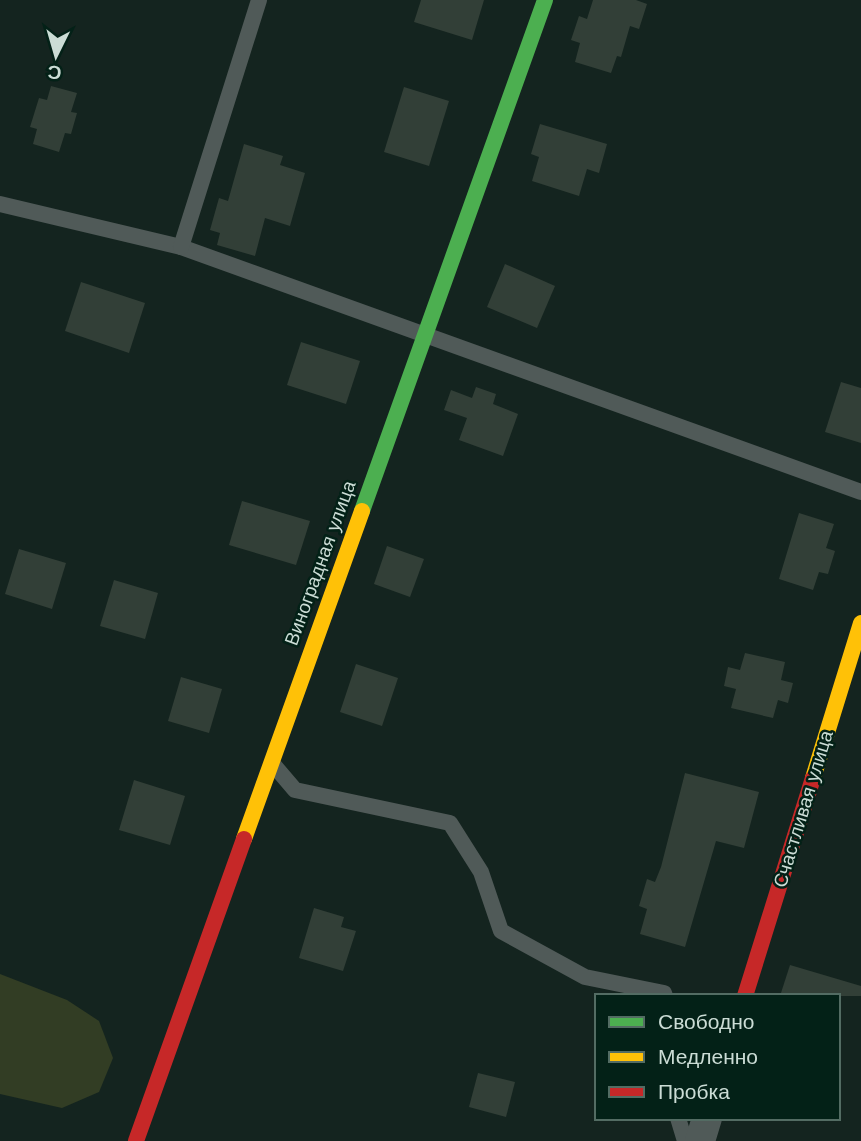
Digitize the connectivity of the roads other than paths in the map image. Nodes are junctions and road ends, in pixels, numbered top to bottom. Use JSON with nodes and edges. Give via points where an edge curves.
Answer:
{"nodes":[{"id":1,"x":259,"y":0,"type":"edge"},
{"id":2,"x":545,"y":0,"type":"edge"},
{"id":3,"x":0,"y":204,"type":"edge"},
{"id":4,"x":181,"y":247,"type":"junction"},
{"id":5,"x":425,"y":335,"type":"junction"},
{"id":6,"x":861,"y":492,"type":"edge"},
{"id":7,"x":861,"y":623,"type":"edge"},
{"id":8,"x":271,"y":762,"type":"junction"},
{"id":9,"x":664,"y":994,"type":"edge"},
{"id":10,"x":746,"y":994,"type":"edge"},
{"id":11,"x":679,"y":1120,"type":"edge"},
{"id":12,"x":706,"y":1120,"type":"edge"},
{"id":13,"x":135,"y":1141,"type":"edge"},
{"id":14,"x":685,"y":1141,"type":"edge"},
{"id":15,"x":700,"y":1141,"type":"edge"}],
"edges":[{"from":1,"to":4,"type":"lane"},
{"from":2,"to":5,"type":"street","name":"Виноградная улица"},
{"from":3,"to":4,"type":"lane"},
{"from":4,"to":5,"type":"lane"},
{"from":5,"to":6,"type":"lane"},
{"from":5,"to":8,"type":"street","name":"Виноградная улица"},
{"from":7,"to":10,"type":"street","name":"Счастливая улица"},
{"from":8,"to":9,"type":"lane","via":[[295,790],[450,823],[481,872],[501,931],[584,976]]},
{"from":8,"to":13,"type":"street","name":"Виноградная улица"},
{"from":11,"to":14,"type":"lane"},
{"from":12,"to":15,"type":"street"}]}
